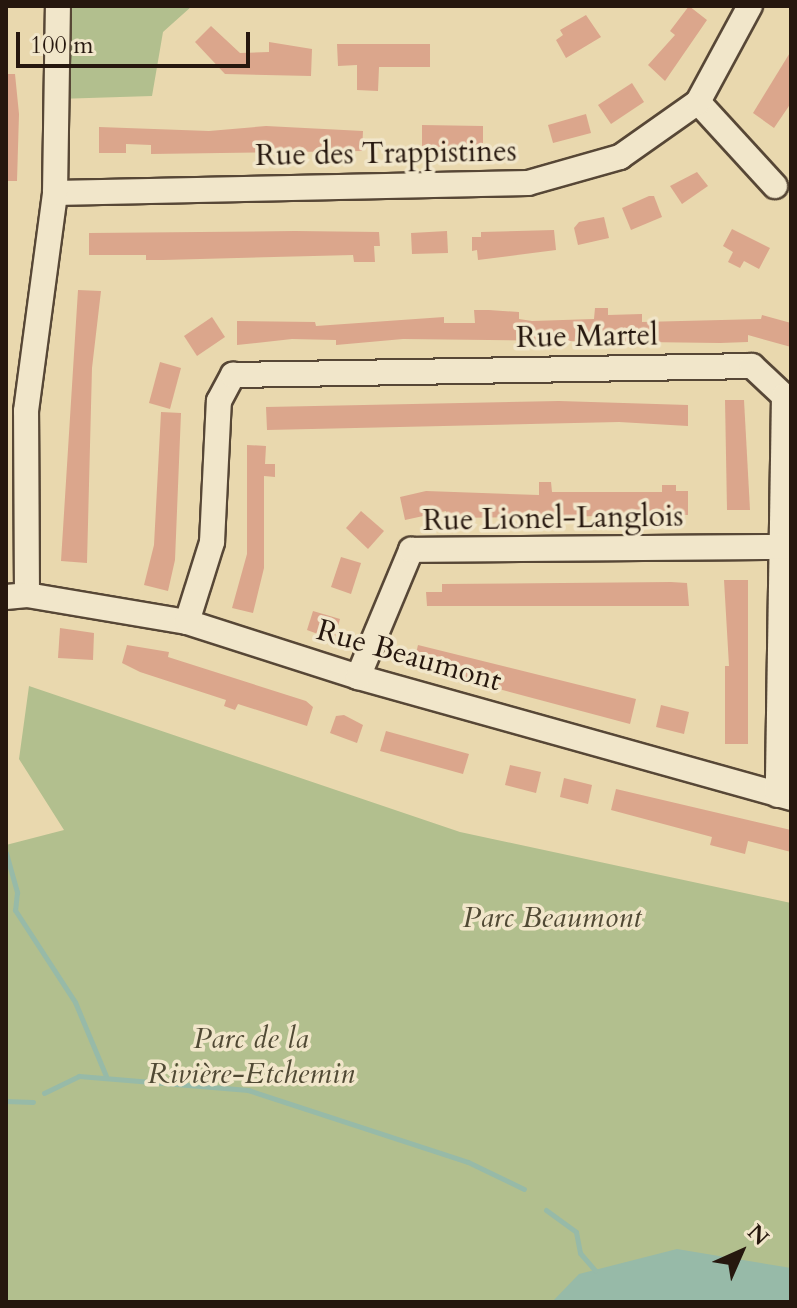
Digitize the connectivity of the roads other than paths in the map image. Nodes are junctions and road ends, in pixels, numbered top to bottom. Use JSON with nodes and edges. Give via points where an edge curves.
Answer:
{"nodes":[{"id":1,"x":58,"y":6,"type":"edge"},
{"id":2,"x":750,"y":6,"type":"edge"},
{"id":3,"x":698,"y":102,"type":"junction"},
{"id":4,"x":775,"y":186,"type":"dead end"},
{"id":5,"x":55,"y":193,"type":"junction"},
{"id":6,"x":16,"y":410,"type":"edge"},
{"id":7,"x":784,"y":547,"type":"junction"},
{"id":8,"x":17,"y":596,"type":"edge"},
{"id":9,"x":187,"y":622,"type":"junction"},
{"id":10,"x":358,"y":677,"type":"junction"},
{"id":11,"x":784,"y":797,"type":"edge"}],
"edges":[{"from":1,"to":5,"type":"street"},
{"from":2,"to":3,"type":"street","name":"Rue des Trappistines"},
{"from":3,"to":4,"type":"street"},
{"from":3,"to":5,"type":"street","name":"Rue des Trappistines","via":[[620,157],[528,183]]},
{"from":5,"to":6,"type":"street"},
{"from":6,"to":8,"type":"street"},
{"from":7,"to":9,"type":"street","name":"Rue Martel","via":[[784,396],[752,366],[233,375],[219,401],[212,542]]},
{"from":7,"to":10,"type":"street","name":"Rue Lionel-Langlois","via":[[411,550]]},
{"from":7,"to":11,"type":"street","name":"Rue Martel"},
{"from":8,"to":9,"type":"street","name":"Rue Beaumont"},
{"from":9,"to":10,"type":"street","name":"Rue Beaumont"},
{"from":10,"to":11,"type":"street","name":"Rue Beaumont"}]}
